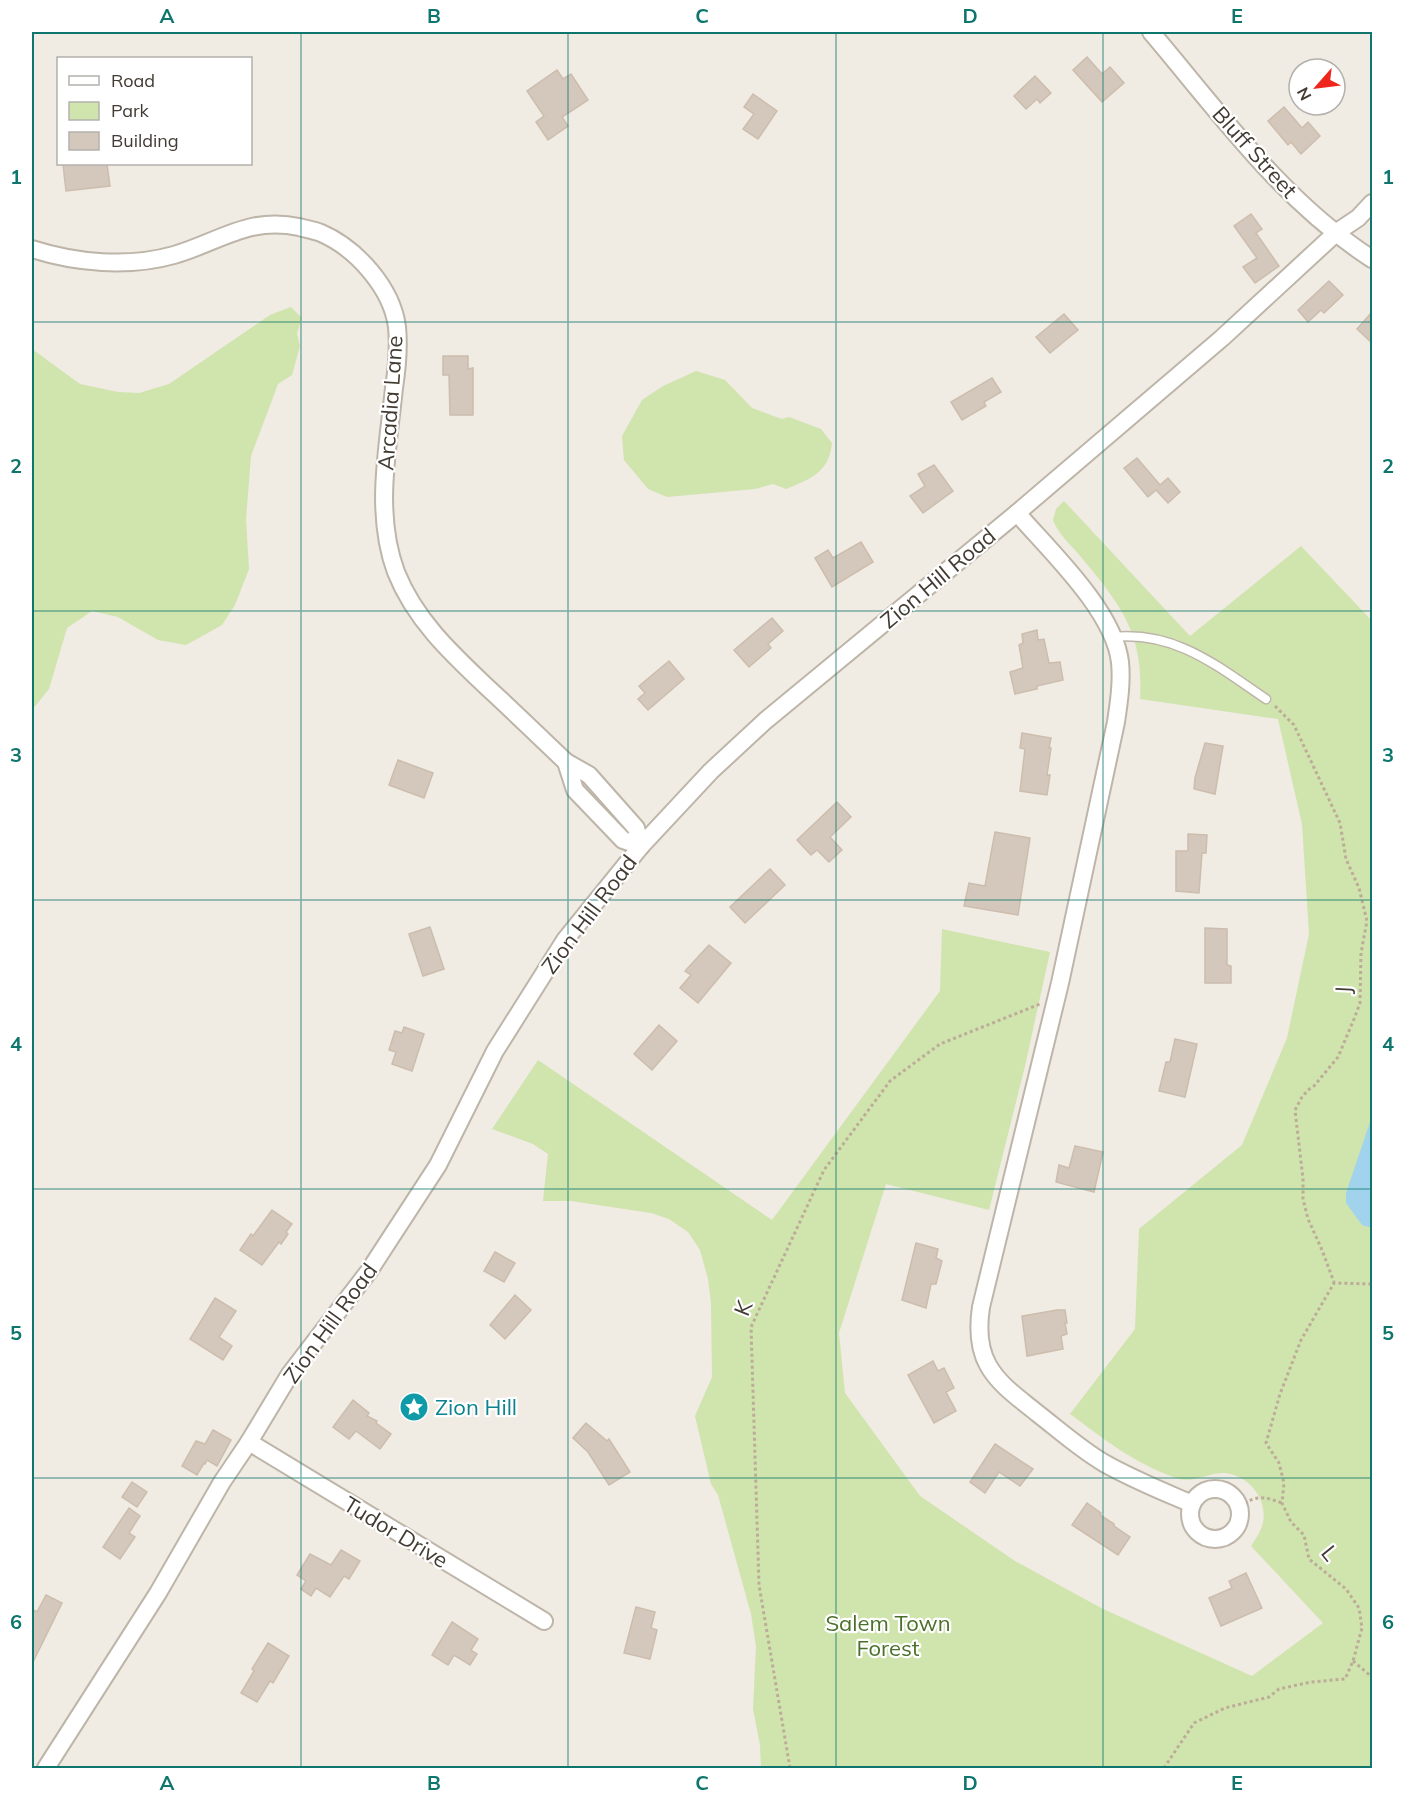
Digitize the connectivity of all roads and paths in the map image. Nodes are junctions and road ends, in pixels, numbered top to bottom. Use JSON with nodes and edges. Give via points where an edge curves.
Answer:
{"nodes":[{"id":1,"x":1151,"y":32,"type":"edge"},
{"id":2,"x":1372,"y":203,"type":"edge"},
{"id":3,"x":1337,"y":232,"type":"junction"},
{"id":4,"x":32,"y":249,"type":"edge"},
{"id":5,"x":1372,"y":259,"type":"edge"},
{"id":6,"x":1017,"y":513,"type":"junction"},
{"id":7,"x":1113,"y":637,"type":"junction"},
{"id":8,"x":1266,"y":699,"type":"joint"},
{"id":9,"x":641,"y":846,"type":"junction"},
{"id":10,"x":1057,"y":997,"type":"junction"},
{"id":11,"x":1334,"y":1283,"type":"junction"},
{"id":12,"x":1372,"y":1284,"type":"edge"},
{"id":13,"x":249,"y":1442,"type":"junction"},
{"id":14,"x":1282,"y":1503,"type":"junction"},
{"id":15,"x":1192,"y":1504,"type":"junction"},
{"id":16,"x":1239,"y":1506,"type":"junction"},
{"id":17,"x":544,"y":1621,"type":"dead end"},
{"id":18,"x":1353,"y":1661,"type":"junction"},
{"id":19,"x":1372,"y":1677,"type":"edge"},
{"id":20,"x":46,"y":1768,"type":"edge"},
{"id":21,"x":790,"y":1768,"type":"edge"},
{"id":22,"x":1164,"y":1768,"type":"edge"}],
"edges":[{"from":1,"to":3,"type":"street","name":"Bluff Street","via":[[1262,163],[1305,208]]},
{"from":2,"to":3,"type":"street","name":"Zion Hill Road"},
{"from":3,"to":5,"type":"street","name":"Bluff Street"},
{"from":3,"to":6,"type":"street","name":"Zion Hill Road","via":[[1222,338]]},
{"from":4,"to":9,"type":"street","name":"Arcadia Lane","via":[[84,261],[130,262],[174,255],[250,226],[271,223],[320,232],[361,261],[378,279],[397,326],[398,360],[384,486],[384,518],[397,573],[422,619],[441,643],[566,762],[589,775],[636,828]]},
{"from":6,"to":7,"type":"street","via":[[1083,589]]},
{"from":6,"to":9,"type":"street","name":"Zion Hill Road","via":[[744,740]]},
{"from":7,"to":8,"type":"lane","via":[[1145,636],[1167,641],[1205,657]]},
{"from":7,"to":10,"type":"street","via":[[1120,689],[1116,722]]},
{"from":8,"to":11,"type":"path","name":"J","via":[[1294,725],[1340,823],[1346,859],[1359,888],[1367,921],[1361,953],[1360,1003],[1338,1057],[1308,1089],[1295,1110],[1303,1199]]},
{"from":9,"to":13,"type":"street","name":"Zion Hill Road","via":[[565,940],[495,1051],[438,1165],[369,1271],[290,1374]]},
{"from":10,"to":15,"type":"street","via":[[981,1307],[980,1344],[996,1377],[1083,1449],[1134,1480]]},
{"from":10,"to":21,"type":"path","name":"K","via":[[940,1044],[890,1081],[824,1170],[751,1326],[759,1585]]},
{"from":11,"to":12,"type":"path"},
{"from":11,"to":14,"type":"path","via":[[1301,1340],[1269,1428],[1266,1443],[1279,1463],[1284,1483]]},
{"from":13,"to":17,"type":"street","name":"Tudor Drive"},
{"from":13,"to":20,"type":"street","name":"Zion Hill Road"},
{"from":14,"to":16,"type":"path","via":[[1255,1497]]},
{"from":14,"to":18,"type":"path","name":"L","via":[[1291,1522],[1304,1535],[1309,1559],[1346,1589],[1359,1608],[1362,1628]]},
{"from":15,"to":16,"type":"street","via":[[1204,1491],[1221,1489]]},
{"from":15,"to":16,"type":"street","via":[[1193,1527],[1214,1540],[1235,1530],[1241,1515]]},
{"from":18,"to":19,"type":"path"},
{"from":18,"to":22,"type":"path","name":"L","via":[[1345,1679],[1279,1689],[1269,1697],[1225,1708],[1194,1723]]}]}
